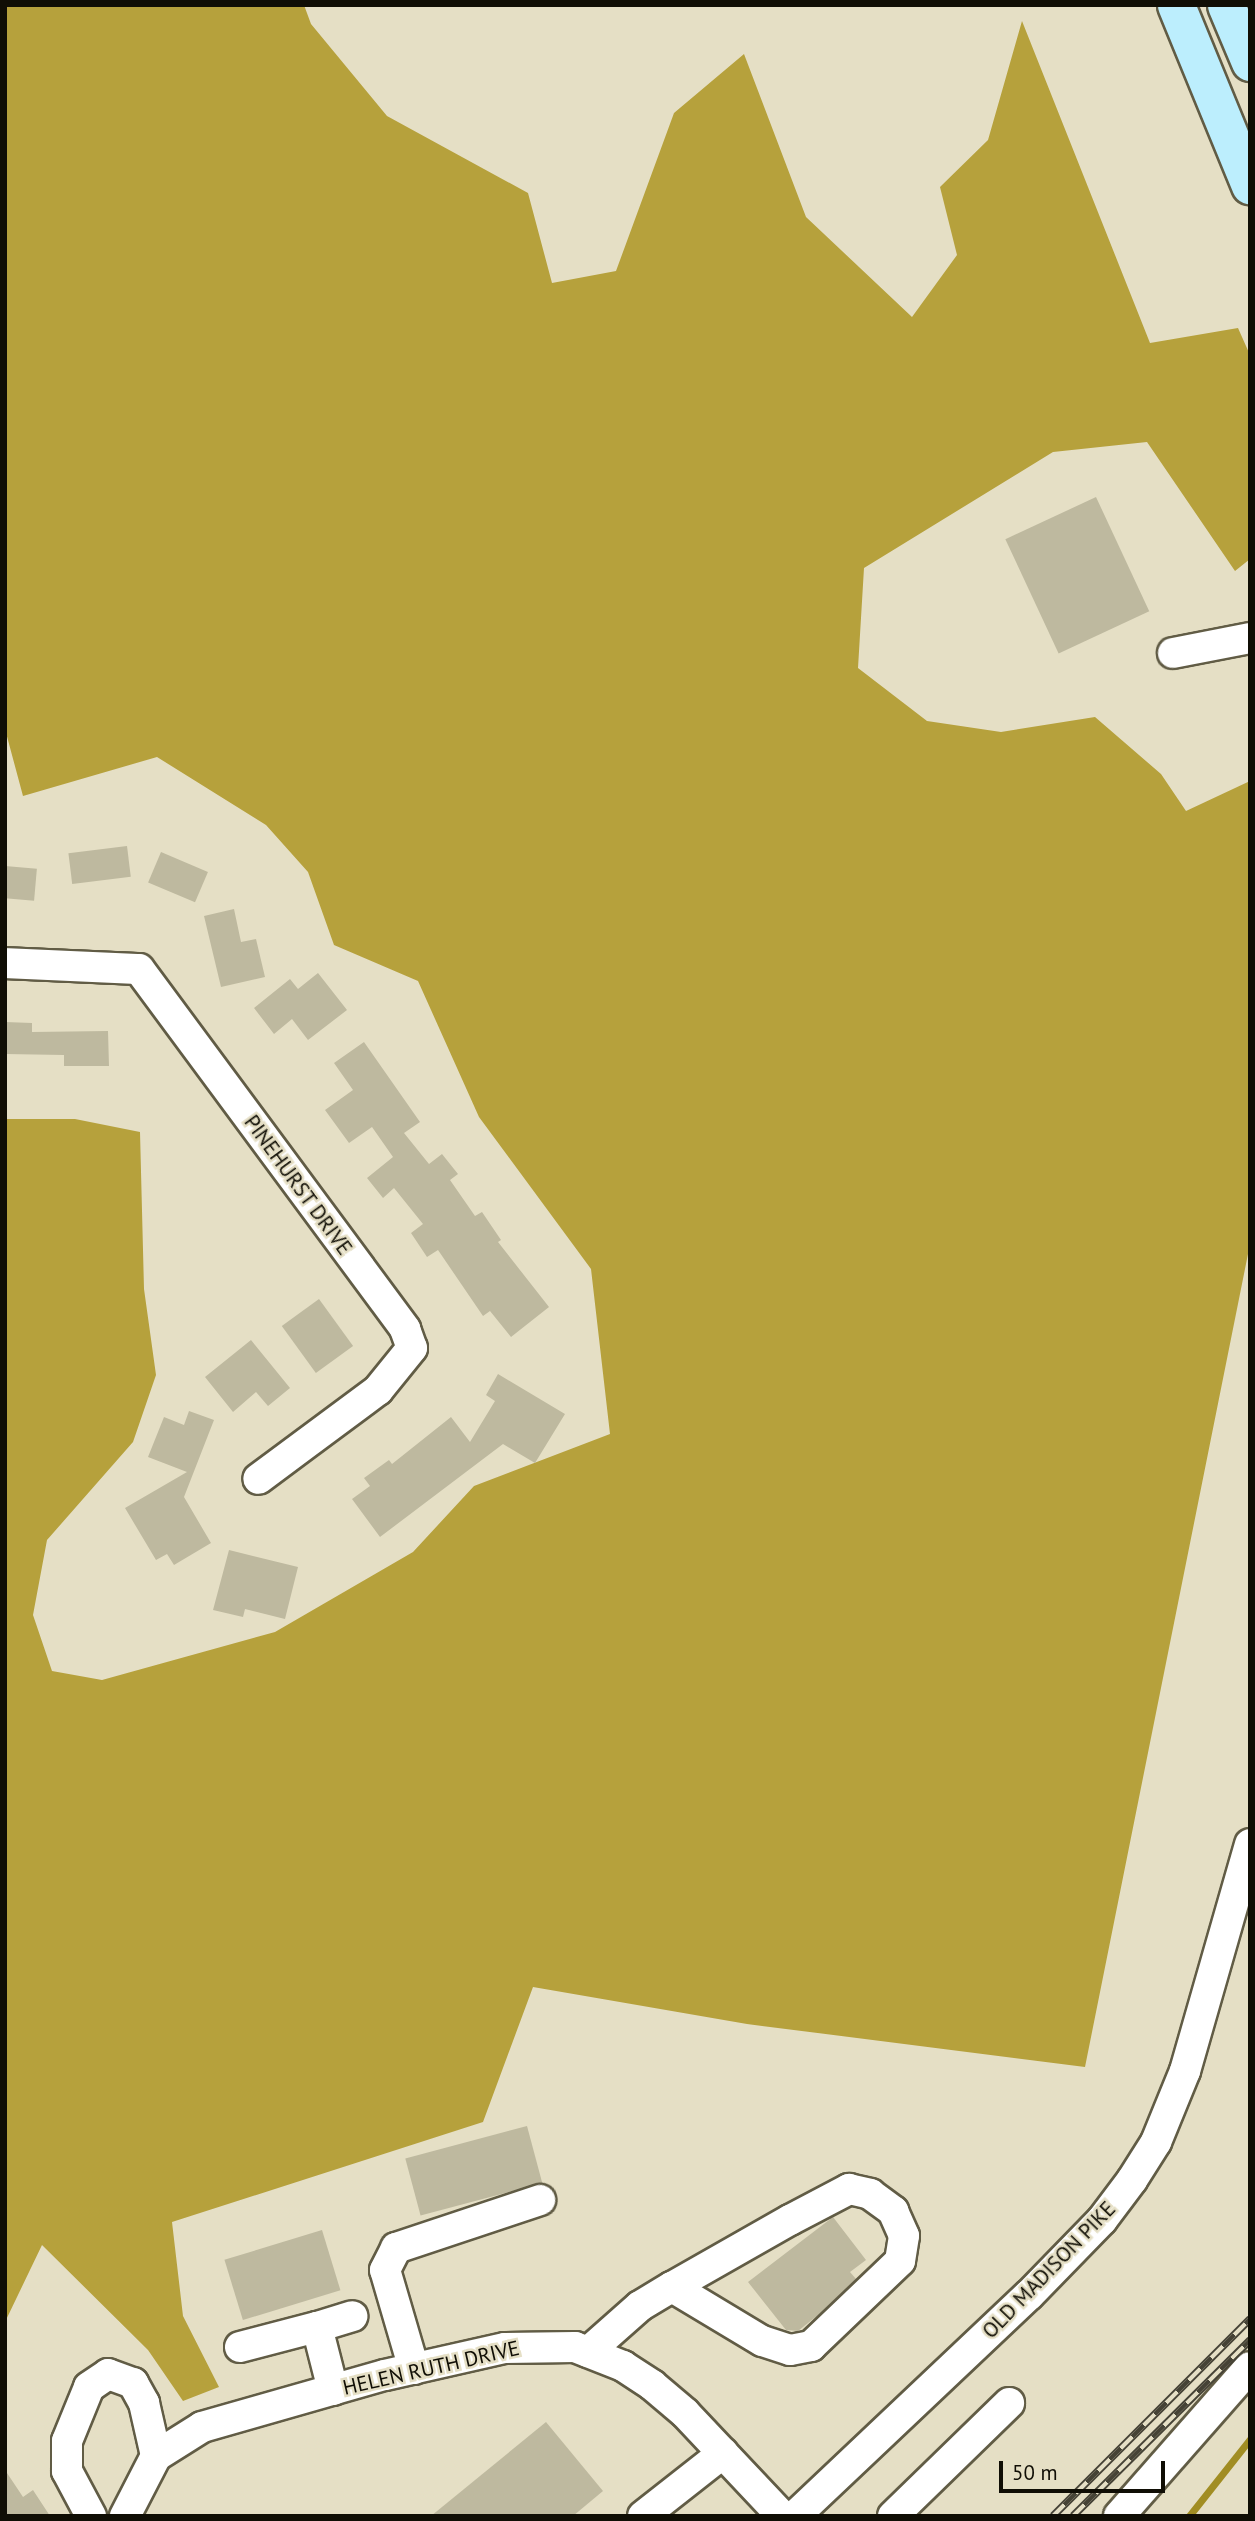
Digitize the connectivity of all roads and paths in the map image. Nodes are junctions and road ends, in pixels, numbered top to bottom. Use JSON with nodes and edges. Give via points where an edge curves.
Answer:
{"nodes":[{"id":1,"x":1176,"y":5,"type":"edge"},
{"id":2,"x":1226,"y":5,"type":"edge"},
{"id":3,"x":1250,"y":62,"type":"edge"},
{"id":4,"x":1250,"y":185,"type":"edge"},
{"id":5,"x":1250,"y":638,"type":"edge"},
{"id":6,"x":1174,"y":653,"type":"dead end"},
{"id":7,"x":5,"y":963,"type":"edge"},
{"id":8,"x":258,"y":1479,"type":"dead end"},
{"id":9,"x":1250,"y":1844,"type":"edge"},
{"id":10,"x":540,"y":2200,"type":"dead end"},
{"id":11,"x":672,"y":2287,"type":"junction"},
{"id":12,"x":352,"y":2316,"type":"dead end"},
{"id":13,"x":317,"y":2327,"type":"junction"},
{"id":14,"x":240,"y":2347,"type":"dead end"},
{"id":15,"x":588,"y":2352,"type":"junction"},
{"id":16,"x":1250,"y":2367,"type":"edge"},
{"id":17,"x":414,"y":2368,"type":"junction"},
{"id":18,"x":333,"y":2390,"type":"junction"},
{"id":19,"x":1009,"y":2403,"type":"dead end"},
{"id":20,"x":723,"y":2453,"type":"junction"},
{"id":21,"x":156,"y":2456,"type":"junction"},
{"id":22,"x":91,"y":2516,"type":"edge"},
{"id":23,"x":125,"y":2516,"type":"edge"},
{"id":24,"x":643,"y":2516,"type":"edge"},
{"id":25,"x":782,"y":2516,"type":"edge"},
{"id":26,"x":795,"y":2516,"type":"edge"},
{"id":27,"x":893,"y":2516,"type":"edge"},
{"id":28,"x":1119,"y":2516,"type":"edge"}],
"edges":[{"from":1,"to":4,"type":"main road"},
{"from":2,"to":3,"type":"main road"},
{"from":5,"to":6,"type":"street"},
{"from":7,"to":8,"type":"street","name":"PINEHURST DRIVE","via":[[139,970],[405,1329],[412,1348],[378,1390]]},
{"from":9,"to":26,"type":"street","name":"OLD MADISON PIKE","via":[[1185,2071],[1156,2142],[1132,2180],[1102,2220],[1029,2295]]},
{"from":10,"to":17,"type":"street","via":[[396,2248],[385,2270]]},
{"from":11,"to":11,"type":"street","via":[[849,2189],[870,2194],[893,2211],[904,2236],[900,2261],[811,2346],[790,2350],[762,2341]]},
{"from":11,"to":15,"type":"street","via":[[640,2306]]},
{"from":12,"to":13,"type":"street"},
{"from":13,"to":14,"type":"street"},
{"from":13,"to":18,"type":"street"},
{"from":15,"to":17,"type":"street","name":"HELEN RUTH DRIVE","via":[[548,2344],[505,2348]]},
{"from":15,"to":20,"type":"street","name":"HELEN RUTH DRIVE","via":[[652,2385]]},
{"from":16,"to":28,"type":"street"},
{"from":17,"to":18,"type":"street","name":"HELEN RUTH DRIVE"},
{"from":18,"to":21,"type":"street","name":"HELEN RUTH DRIVE","via":[[202,2427]]},
{"from":19,"to":27,"type":"street"},
{"from":20,"to":24,"type":"street"},
{"from":20,"to":25,"type":"street","name":"HELEN RUTH DRIVE"},
{"from":21,"to":22,"type":"street","via":[[144,2403],[133,2383],[108,2374],[89,2387],[72,2421],[67,2471]]},
{"from":21,"to":23,"type":"street"}]}
